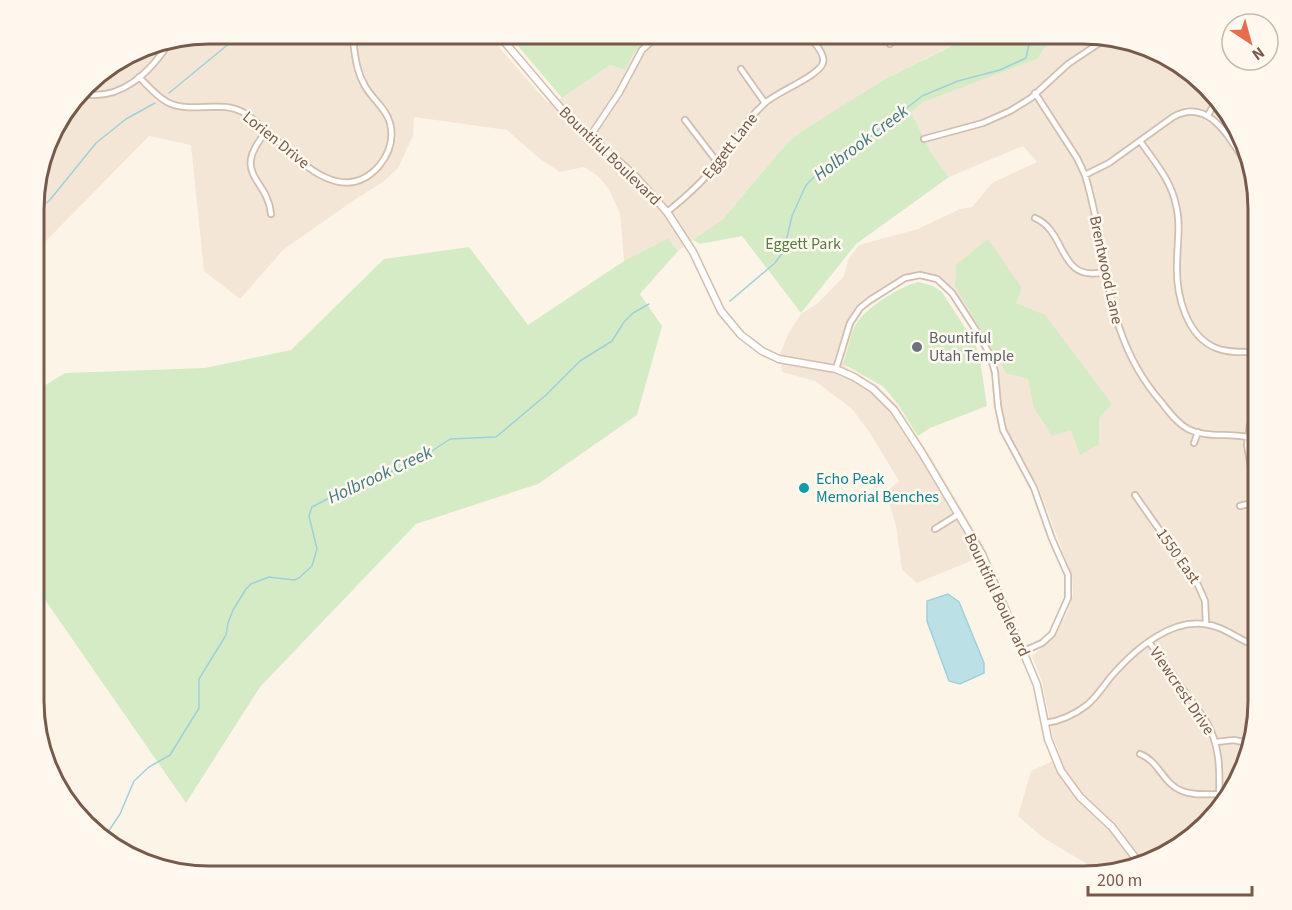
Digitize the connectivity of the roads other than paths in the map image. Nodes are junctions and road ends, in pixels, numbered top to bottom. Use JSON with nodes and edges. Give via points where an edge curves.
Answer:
{"nodes":[{"id":1,"x":353,"y":44,"type":"edge"},
{"id":2,"x":506,"y":44,"type":"edge"},
{"id":3,"x":649,"y":44,"type":"edge"},
{"id":4,"x":814,"y":44,"type":"edge"},
{"id":5,"x":1097,"y":44,"type":"edge"},
{"id":6,"x":162,"y":50,"type":"edge"},
{"id":7,"x":741,"y":69,"type":"dead end"},
{"id":8,"x":139,"y":77,"type":"junction"},
{"id":9,"x":1035,"y":93,"type":"junction"},
{"id":10,"x":90,"y":94,"type":"edge"},
{"id":11,"x":765,"y":103,"type":"junction"},
{"id":12,"x":1213,"y":106,"type":"edge"},
{"id":13,"x":1208,"y":115,"type":"junction"},
{"id":14,"x":686,"y":120,"type":"dead end"},
{"id":15,"x":266,"y":132,"type":"junction"},
{"id":16,"x":589,"y":138,"type":"junction"},
{"id":17,"x":924,"y":139,"type":"dead end"},
{"id":18,"x":1140,"y":141,"type":"junction"},
{"id":19,"x":1239,"y":153,"type":"edge"},
{"id":20,"x":718,"y":163,"type":"junction"},
{"id":21,"x":1085,"y":174,"type":"junction"},
{"id":22,"x":667,"y":212,"type":"junction"},
{"id":23,"x":271,"y":214,"type":"dead end"},
{"id":24,"x":1035,"y":218,"type":"dead end"},
{"id":25,"x":1106,"y":272,"type":"junction"},
{"id":26,"x":1248,"y":352,"type":"edge"},
{"id":27,"x":836,"y":369,"type":"junction"},
{"id":28,"x":1198,"y":432,"type":"junction"},
{"id":29,"x":1248,"y":433,"type":"edge"},
{"id":30,"x":1247,"y":437,"type":"junction"},
{"id":31,"x":1194,"y":443,"type":"dead end"},
{"id":32,"x":1248,"y":458,"type":"edge"},
{"id":33,"x":1135,"y":495,"type":"dead end"},
{"id":34,"x":1248,"y":504,"type":"edge"},
{"id":35,"x":1240,"y":506,"type":"dead end"},
{"id":36,"x":959,"y":514,"type":"junction"},
{"id":37,"x":935,"y":529,"type":"dead end"},
{"id":38,"x":1206,"y":624,"type":"junction"},
{"id":39,"x":1149,"y":642,"type":"junction"},
{"id":40,"x":1248,"y":643,"type":"edge"},
{"id":41,"x":1024,"y":651,"type":"junction"},
{"id":42,"x":1045,"y":723,"type":"junction"},
{"id":43,"x":1216,"y":742,"type":"junction"},
{"id":44,"x":1243,"y":743,"type":"edge"},
{"id":45,"x":1140,"y":754,"type":"dead end"},
{"id":46,"x":1219,"y":794,"type":"joint"},
{"id":47,"x":1136,"y":858,"type":"edge"}],
"edges":[{"from":1,"to":15,"type":"street","name":"Lorien Drive","via":[[361,79],[384,109],[391,126],[389,150],[379,166],[352,181],[328,179]]},
{"from":2,"to":16,"type":"main road","name":"Bountiful Boulevard"},
{"from":3,"to":16,"type":"street"},
{"from":4,"to":11,"type":"street","name":"Eggett Lane","via":[[823,62]]},
{"from":5,"to":9,"type":"street"},
{"from":6,"to":8,"type":"street"},
{"from":7,"to":11,"type":"street"},
{"from":8,"to":10,"type":"street","via":[[113,93]]},
{"from":8,"to":15,"type":"street","name":"Lorien Drive","via":[[167,102],[188,107],[234,108]]},
{"from":9,"to":17,"type":"street","via":[[993,120]]},
{"from":9,"to":21,"type":"street","name":"Brentwood Lane"},
{"from":11,"to":20,"type":"street","name":"Eggett Lane","via":[[744,124]]},
{"from":12,"to":13,"type":"street"},
{"from":13,"to":18,"type":"street","via":[[1195,111],[1178,114]]},
{"from":13,"to":19,"type":"street"},
{"from":14,"to":20,"type":"street"},
{"from":15,"to":23,"type":"street","via":[[255,147],[251,165]]},
{"from":16,"to":22,"type":"main road","name":"Bountiful Boulevard","via":[[635,176]]},
{"from":18,"to":21,"type":"street","via":[[1101,168]]},
{"from":18,"to":26,"type":"street","via":[[1174,196],[1178,219],[1177,277],[1191,326],[1216,348]]},
{"from":20,"to":22,"type":"street","name":"Eggett Lane"},
{"from":21,"to":25,"type":"street","name":"Brentwood Lane"},
{"from":22,"to":27,"type":"main road","name":"Bountiful Boulevard","via":[[693,252],[721,311],[741,334],[779,359]]},
{"from":24,"to":25,"type":"street","via":[[1049,228],[1076,270],[1089,275]]},
{"from":25,"to":28,"type":"street","name":"Brentwood Lane","via":[[1123,341],[1135,369],[1172,415]]},
{"from":27,"to":36,"type":"main road","name":"Bountiful Boulevard","via":[[865,383],[887,403]]},
{"from":27,"to":41,"type":"street","via":[[850,322],[870,300],[915,275],[933,277],[952,293],[990,355],[1003,430],[1034,488],[1068,575],[1068,598],[1052,634]]},
{"from":28,"to":30,"type":"street","name":"Brentwood Lane"},
{"from":28,"to":31,"type":"street"},
{"from":29,"to":30,"type":"street"},
{"from":30,"to":32,"type":"street"},
{"from":33,"to":38,"type":"street","name":"1550 East","via":[[1198,585]]},
{"from":34,"to":35,"type":"street"},
{"from":36,"to":37,"type":"street"},
{"from":36,"to":41,"type":"main road","name":"Bountiful Boulevard","via":[[982,554]]},
{"from":38,"to":39,"type":"street","via":[[1179,626]]},
{"from":38,"to":40,"type":"street","via":[[1226,629]]},
{"from":39,"to":42,"type":"street","via":[[1121,665],[1087,705],[1070,716]]},
{"from":39,"to":43,"type":"street","name":"Viewcrest Drive","via":[[1206,721]]},
{"from":41,"to":42,"type":"main road","name":"Bountiful Boulevard"},
{"from":42,"to":47,"type":"main road","name":"Bountiful Boulevard","via":[[1052,751],[1067,780]]},
{"from":43,"to":44,"type":"street"},
{"from":43,"to":46,"type":"street","name":"Viewcrest Drive"},
{"from":45,"to":46,"type":"street","via":[[1150,759],[1178,789]]}]}
